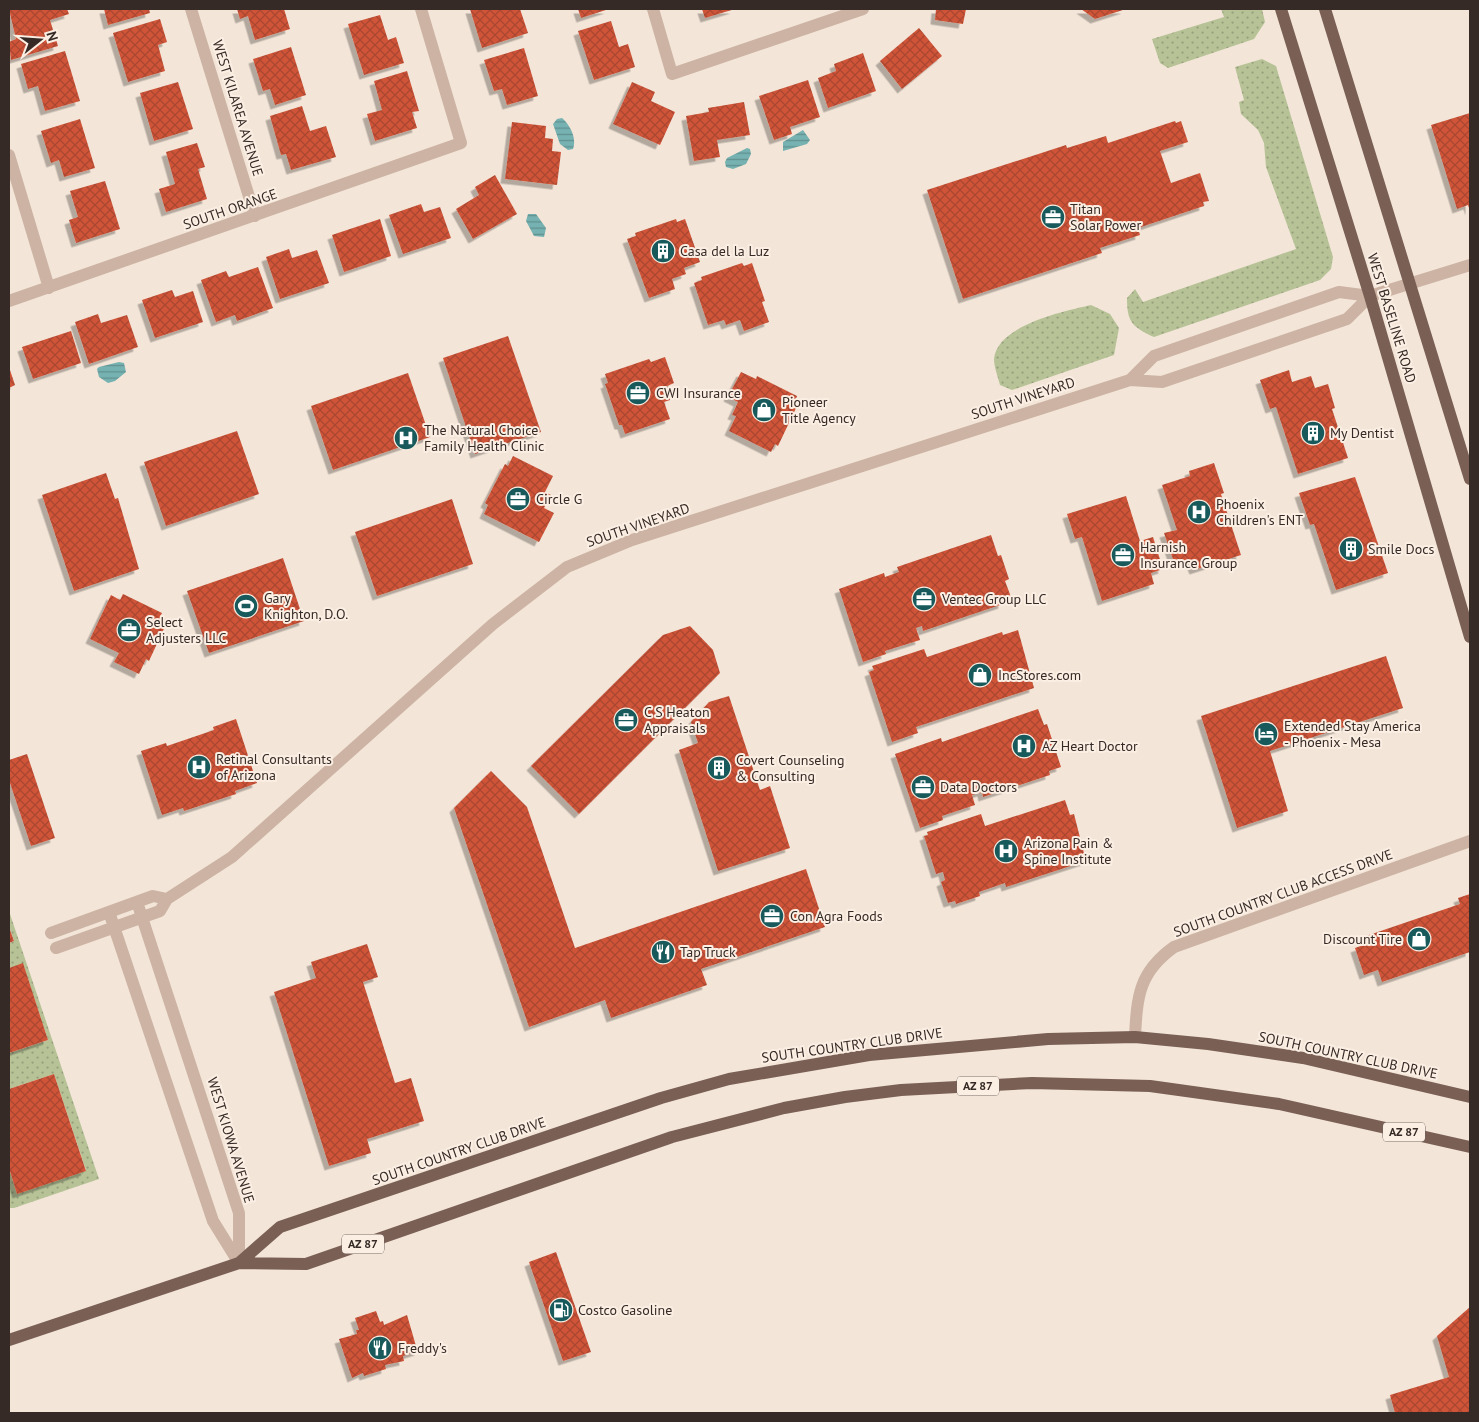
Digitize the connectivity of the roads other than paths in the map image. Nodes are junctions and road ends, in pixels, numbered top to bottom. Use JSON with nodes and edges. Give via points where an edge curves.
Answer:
{"nodes":[{"id":1,"x":191,"y":9,"type":"edge"},
{"id":2,"x":421,"y":9,"type":"edge"},
{"id":3,"x":653,"y":9,"type":"edge"},
{"id":4,"x":863,"y":9,"type":"edge"},
{"id":5,"x":1281,"y":9,"type":"edge"},
{"id":6,"x":1325,"y":9,"type":"edge"},
{"id":7,"x":9,"y":155,"type":"edge"},
{"id":8,"x":255,"y":216,"type":"junction"},
{"id":9,"x":1470,"y":265,"type":"edge"},
{"id":10,"x":1410,"y":283,"type":"junction"},
{"id":11,"x":49,"y":288,"type":"junction"},
{"id":12,"x":1370,"y":296,"type":"junction"},
{"id":13,"x":9,"y":301,"type":"edge"},
{"id":14,"x":1130,"y":380,"type":"junction"},
{"id":15,"x":1470,"y":479,"type":"edge"},
{"id":16,"x":1470,"y":637,"type":"edge"},
{"id":17,"x":1470,"y":842,"type":"edge"},
{"id":18,"x":167,"y":898,"type":"junction"},
{"id":19,"x":137,"y":902,"type":"junction"},
{"id":20,"x":108,"y":912,"type":"junction"},
{"id":21,"x":142,"y":917,"type":"junction"},
{"id":22,"x":114,"y":927,"type":"junction"},
{"id":23,"x":51,"y":932,"type":"dead end"},
{"id":24,"x":56,"y":948,"type":"dead end"},
{"id":25,"x":1135,"y":1037,"type":"junction"},
{"id":26,"x":1470,"y":1097,"type":"edge"},
{"id":27,"x":1470,"y":1147,"type":"edge"},
{"id":28,"x":239,"y":1262,"type":"junction"},
{"id":29,"x":9,"y":1340,"type":"edge"}],
"edges":[{"from":1,"to":8,"type":"street","name":"WEST KILAREA AVENUE"},
{"from":2,"to":8,"type":"street","name":"SOUTH ORANGE","via":[[461,143]]},
{"from":3,"to":4,"type":"street","via":[[672,74]]},
{"from":5,"to":12,"type":"main road","name":"WEST BASELINE ROAD"},
{"from":6,"to":10,"type":"main road","name":"WEST BASELINE ROAD"},
{"from":7,"to":11,"type":"street"},
{"from":8,"to":11,"type":"street","name":"SOUTH ORANGE"},
{"from":9,"to":10,"type":"street","name":"SOUTH VINEYARD"},
{"from":10,"to":12,"type":"street","name":"SOUTH VINEYARD"},
{"from":10,"to":15,"type":"main road","name":"WEST BASELINE ROAD"},
{"from":11,"to":13,"type":"street","name":"SOUTH ORANGE"},
{"from":12,"to":14,"type":"street","name":"SOUTH VINEYARD","via":[[1342,321],[1162,382]]},
{"from":12,"to":14,"type":"street","name":"SOUTH VINEYARD","via":[[1339,292],[1164,352],[1154,356]]},
{"from":12,"to":16,"type":"main road","name":"WEST BASELINE ROAD"},
{"from":14,"to":18,"type":"street","name":"SOUTH VINEYARD","via":[[632,540],[568,567],[493,624],[232,856]]},
{"from":17,"to":25,"type":"street","name":"SOUTH COUNTRY CLUB ACCESS DRIVE","via":[[1174,947],[1158,959],[1144,979],[1137,1003]]},
{"from":18,"to":19,"type":"street","name":"SOUTH VINEYARD","via":[[153,896]]},
{"from":18,"to":21,"type":"street","name":"SOUTH VINEYARD","via":[[160,911]]},
{"from":19,"to":20,"type":"street","name":"SOUTH VINEYARD"},
{"from":19,"to":21,"type":"street","name":"WEST KIOWA AVENUE"},
{"from":20,"to":22,"type":"street"},
{"from":20,"to":23,"type":"street","name":"SOUTH VINEYARD"},
{"from":21,"to":22,"type":"street","name":"SOUTH VINEYARD"},
{"from":21,"to":28,"type":"street","name":"WEST KIOWA AVENUE","via":[[239,1213]]},
{"from":22,"to":24,"type":"street","name":"SOUTH VINEYARD"},
{"from":22,"to":28,"type":"street","via":[[213,1221]]},
{"from":25,"to":26,"type":"main road","name":"SOUTH COUNTRY CLUB DRIVE","number":"AZ 87","via":[[1303,1058]]},
{"from":25,"to":28,"type":"main road","name":"SOUTH COUNTRY CLUB DRIVE","number":"AZ 87","via":[[938,1047],[816,1062],[729,1079],[643,1104],[280,1227]]},
{"from":27,"to":28,"type":"main road","name":"SOUTH COUNTRY CLUB DRIVE","number":"AZ 87","via":[[1279,1104],[1150,1086],[1032,1083],[901,1090],[784,1108],[672,1136],[306,1264]]},
{"from":28,"to":29,"type":"main road","name":"SOUTH COUNTRY CLUB DRIVE","number":"AZ 87"}]}
